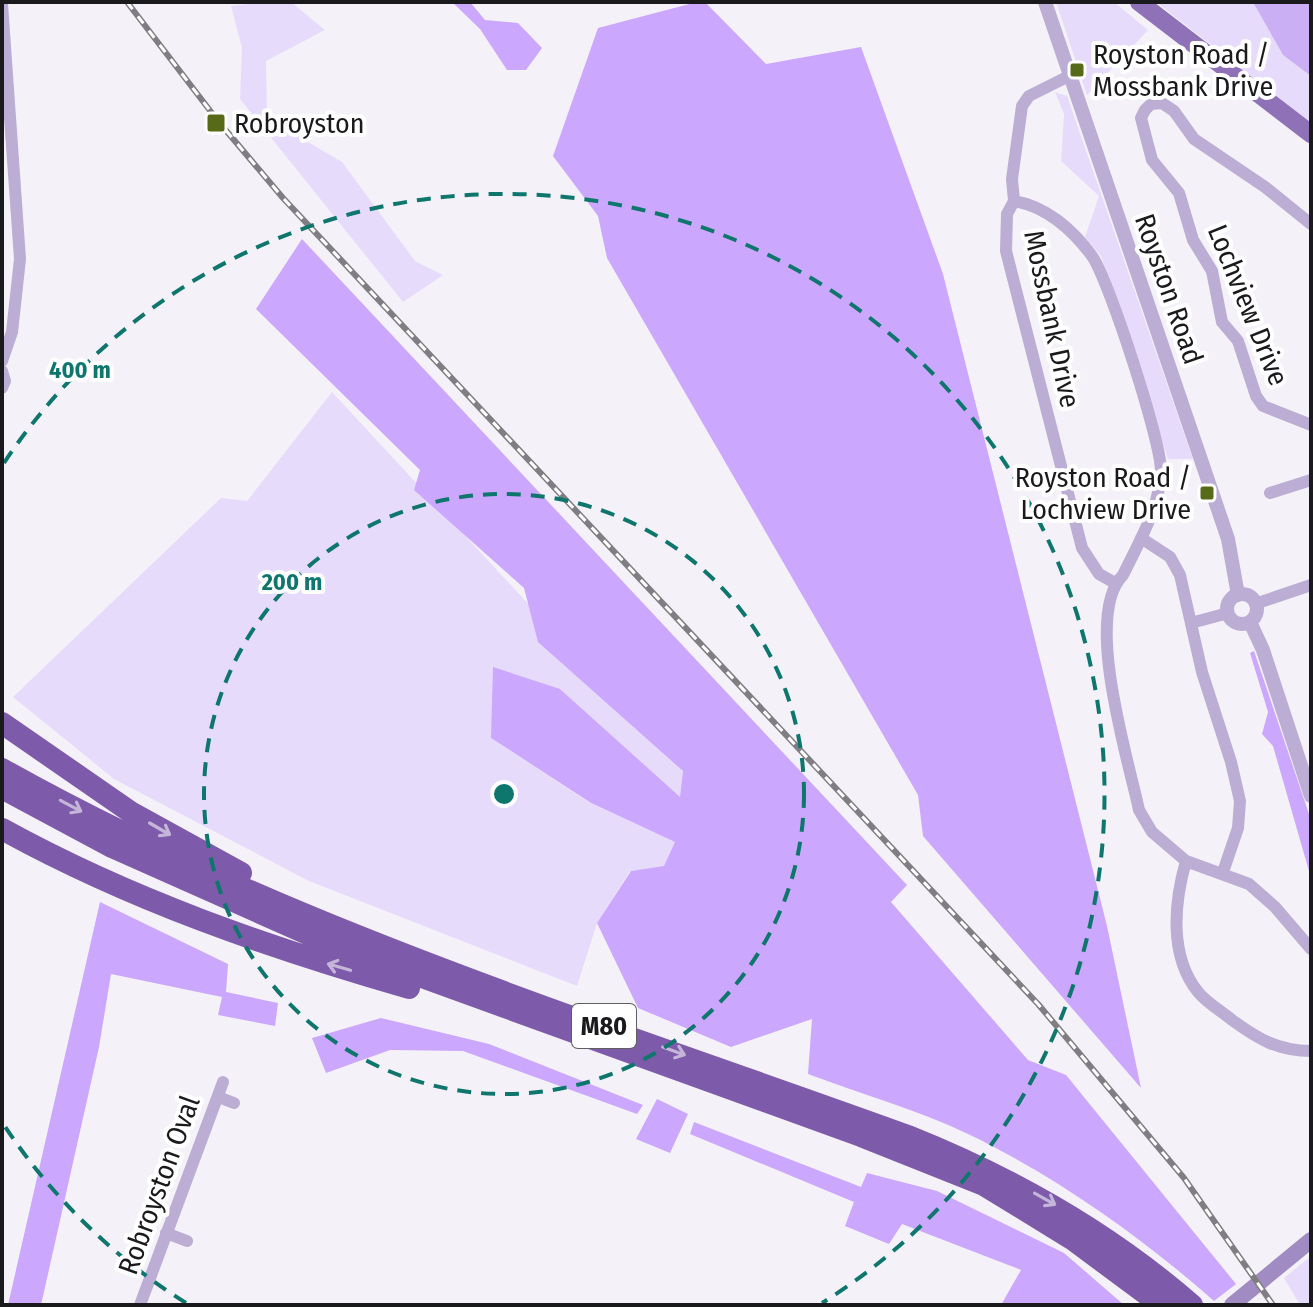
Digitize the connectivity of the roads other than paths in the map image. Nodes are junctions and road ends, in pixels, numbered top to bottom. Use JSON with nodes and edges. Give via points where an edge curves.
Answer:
{"nodes":[{"id":1,"x":1045,"y":2,"type":"edge"},
{"id":2,"x":1139,"y":2,"type":"edge"},
{"id":3,"x":2,"y":4,"type":"edge"},
{"id":4,"x":1069,"y":76,"type":"junction"},
{"id":5,"x":1311,"y":134,"type":"edge"},
{"id":6,"x":1014,"y":201,"type":"junction"},
{"id":7,"x":1311,"y":224,"type":"edge"},
{"id":8,"x":2,"y":361,"type":"edge"},
{"id":9,"x":2,"y":371,"type":"edge"},
{"id":10,"x":2,"y":388,"type":"edge"},
{"id":11,"x":1311,"y":425,"type":"edge"},
{"id":12,"x":1311,"y":480,"type":"edge"},
{"id":13,"x":1270,"y":493,"type":"dead end"},
{"id":14,"x":1141,"y":538,"type":"junction"},
{"id":15,"x":1115,"y":583,"type":"junction"},
{"id":16,"x":1311,"y":585,"type":"edge"},
{"id":17,"x":1238,"y":595,"type":"junction"},
{"id":18,"x":1255,"y":604,"type":"junction"},
{"id":19,"x":1228,"y":613,"type":"junction"},
{"id":20,"x":1250,"y":622,"type":"junction"},
{"id":21,"x":1191,"y":623,"type":"junction"},
{"id":22,"x":2,"y":723,"type":"edge"},
{"id":23,"x":2,"y":769,"type":"edge"},
{"id":24,"x":2,"y":788,"type":"edge"},
{"id":25,"x":1311,"y":796,"type":"edge"},
{"id":26,"x":2,"y":829,"type":"edge"},
{"id":27,"x":1186,"y":861,"type":"junction"},
{"id":28,"x":1223,"y":872,"type":"junction"},
{"id":29,"x":1311,"y":949,"type":"edge"},
{"id":30,"x":534,"y":1001,"type":"junction"},
{"id":31,"x":602,"y":1043,"type":"junction"},
{"id":32,"x":1311,"y":1051,"type":"edge"},
{"id":33,"x":223,"y":1082,"type":"dead end"},
{"id":34,"x":218,"y":1097,"type":"junction"},
{"id":35,"x":234,"y":1103,"type":"dead end"},
{"id":36,"x":166,"y":1233,"type":"junction"},
{"id":37,"x":1311,"y":1240,"type":"edge"},
{"id":38,"x":187,"y":1241,"type":"dead end"},
{"id":39,"x":140,"y":1305,"type":"edge"},
{"id":40,"x":1161,"y":1305,"type":"edge"},
{"id":41,"x":1192,"y":1305,"type":"edge"},
{"id":42,"x":1232,"y":1305,"type":"edge"}],
"edges":[{"from":1,"to":4,"type":"street","name":"Royston Road"},
{"from":2,"to":5,"type":"main road"},
{"from":3,"to":8,"type":"street","via":[[20,259],[12,332]]},
{"from":4,"to":6,"type":"street","name":"Mossbank Drive","via":[[1029,96],[1022,106]]},
{"from":4,"to":17,"type":"street","name":"Royston Road","via":[[1228,539]]},
{"from":6,"to":14,"type":"street","via":[[1033,204],[1050,215],[1094,259],[1104,283],[1160,448],[1160,488]]},
{"from":6,"to":15,"type":"street","name":"Mossbank Drive","via":[[1007,214],[1006,251],[1082,548],[1099,574]]},
{"from":7,"to":11,"type":"street","name":"Lochview Drive","via":[[1194,139],[1174,111],[1162,103],[1145,110],[1141,118],[1152,160],[1179,193],[1193,240],[1212,271],[1222,322],[1238,341],[1256,396],[1263,406]]},
{"from":9,"to":10,"type":"street"},
{"from":12,"to":13,"type":"street"},
{"from":14,"to":15,"type":"street"},
{"from":14,"to":21,"type":"street","via":[[1170,557],[1180,575]]},
{"from":15,"to":27,"type":"street","via":[[1105,625],[1107,657],[1139,810],[1152,832]]},
{"from":16,"to":18,"type":"street"},
{"from":17,"to":18,"type":"street"},
{"from":17,"to":19,"type":"street","via":[[1230,601]]},
{"from":18,"to":20,"type":"street"},
{"from":19,"to":20,"type":"street","via":[[1235,622]]},
{"from":19,"to":21,"type":"street"},
{"from":20,"to":25,"type":"street"},
{"from":21,"to":28,"type":"street","via":[[1240,801],[1238,828]]},
{"from":22,"to":30,"type":"highway","one_way":true,"via":[[121,806],[214,860]]},
{"from":23,"to":30,"type":"highway","number":"M80","one_way":true,"via":[[244,890]]},
{"from":24,"to":31,"type":"highway","number":"M80","via":[[112,847],[254,912]]},
{"from":31,"to":26,"type":"highway","one_way":true,"via":[[211,926],[89,875]]},
{"from":27,"to":28,"type":"street"},
{"from":27,"to":32,"type":"street","via":[[1176,913],[1179,947],[1200,995],[1261,1042]]},
{"from":28,"to":29,"type":"street","via":[[1249,884]]},
{"from":30,"to":41,"type":"highway","number":"M80","one_way":true,"via":[[977,1164],[1084,1223]]},
{"from":31,"to":40,"type":"highway","number":"M80","via":[[984,1185],[1072,1239]]},
{"from":33,"to":34,"type":"street","name":"Robroyston Oval"},
{"from":34,"to":35,"type":"street"},
{"from":34,"to":36,"type":"street","name":"Robroyston Oval"},
{"from":36,"to":38,"type":"street"},
{"from":36,"to":39,"type":"street","name":"Robroyston Oval"},
{"from":37,"to":42,"type":"main road"}]}
